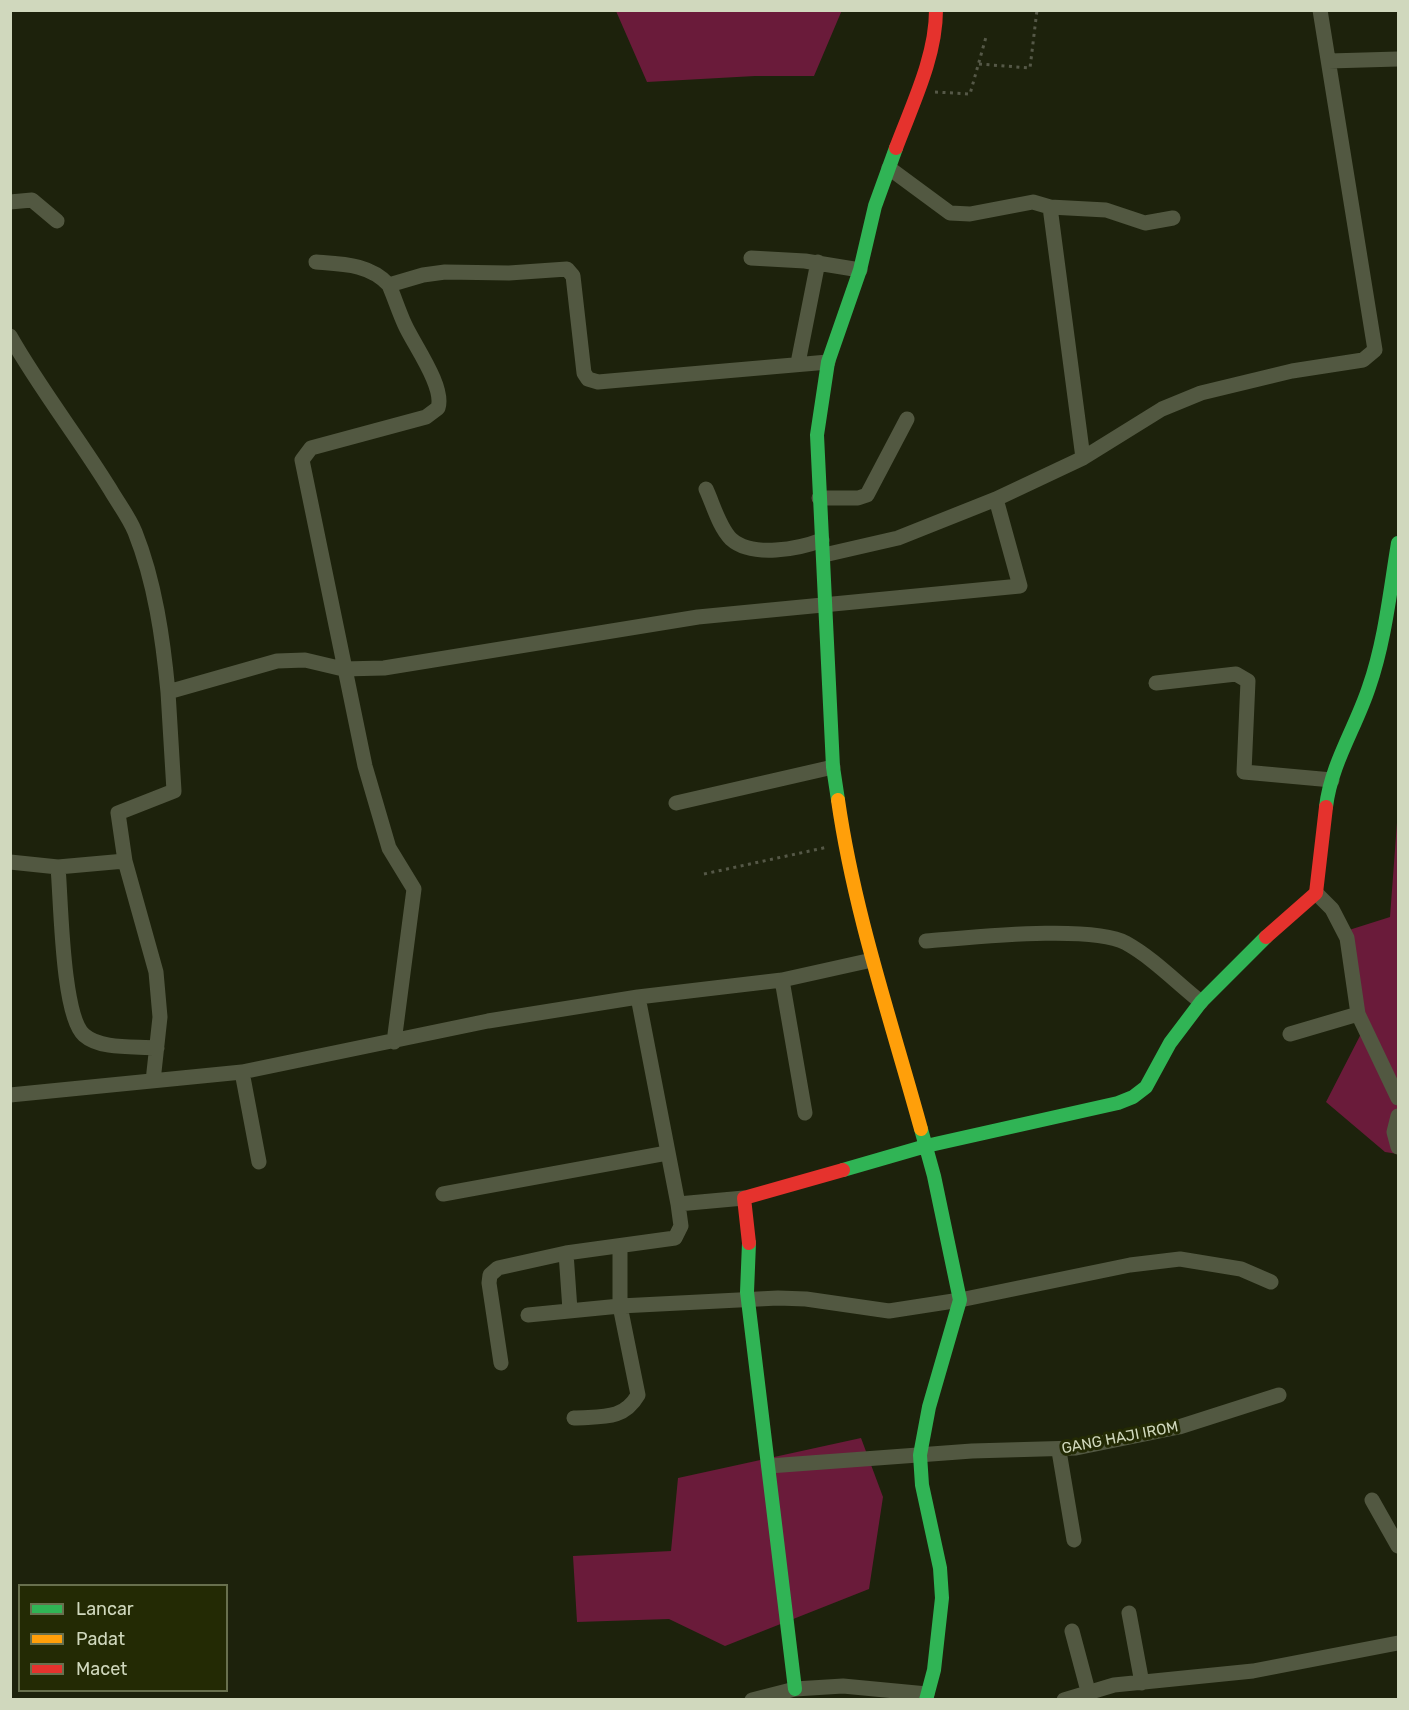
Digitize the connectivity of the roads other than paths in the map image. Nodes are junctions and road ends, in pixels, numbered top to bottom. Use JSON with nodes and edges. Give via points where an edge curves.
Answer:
{"nodes":[{"id":1,"x":936,"y":10,"type":"edge"},
{"id":2,"x":1320,"y":10,"type":"edge"},
{"id":3,"x":1398,"y":59,"type":"edge"},
{"id":4,"x":1329,"y":61,"type":"junction"},
{"id":5,"x":890,"y":168,"type":"junction"},
{"id":6,"x":10,"y":202,"type":"edge"},
{"id":7,"x":1050,"y":207,"type":"junction"},
{"id":8,"x":1173,"y":218,"type":"dead end"},
{"id":9,"x":57,"y":221,"type":"dead end"},
{"id":10,"x":751,"y":258,"type":"dead end"},
{"id":11,"x":316,"y":262,"type":"dead end"},
{"id":12,"x":818,"y":262,"type":"junction"},
{"id":13,"x":860,"y":270,"type":"junction"},
{"id":14,"x":389,"y":285,"type":"junction"},
{"id":15,"x":10,"y":336,"type":"edge"},
{"id":16,"x":828,"y":362,"type":"junction"},
{"id":17,"x":798,"y":363,"type":"junction"},
{"id":18,"x":907,"y":419,"type":"dead end"},
{"id":19,"x":1083,"y":458,"type":"junction"},
{"id":20,"x":706,"y":489,"type":"dead end"},
{"id":21,"x":819,"y":498,"type":"junction"},
{"id":22,"x":996,"y":499,"type":"junction"},
{"id":23,"x":1398,"y":543,"type":"edge"},
{"id":24,"x":823,"y":548,"type":"junction"},
{"id":25,"x":827,"y":605,"type":"junction"},
{"id":26,"x":343,"y":669,"type":"junction"},
{"id":27,"x":1156,"y":683,"type":"dead end"},
{"id":28,"x":168,"y":692,"type":"junction"},
{"id":29,"x":833,"y":766,"type":"junction"},
{"id":30,"x":1332,"y":780,"type":"junction"},
{"id":31,"x":676,"y":802,"type":"dead end"},
{"id":32,"x":125,"y":861,"type":"junction"},
{"id":33,"x":10,"y":862,"type":"edge"},
{"id":34,"x":58,"y":867,"type":"junction"},
{"id":35,"x":1316,"y":893,"type":"junction"},
{"id":36,"x":926,"y":941,"type":"dead end"},
{"id":37,"x":872,"y":960,"type":"junction"},
{"id":38,"x":782,"y":980,"type":"junction"},
{"id":39,"x":638,"y":997,"type":"junction"},
{"id":40,"x":1201,"y":1002,"type":"junction"},
{"id":41,"x":1358,"y":1014,"type":"junction"},
{"id":42,"x":1290,"y":1034,"type":"dead end"},
{"id":43,"x":394,"y":1041,"type":"junction"},
{"id":44,"x":157,"y":1048,"type":"junction"},
{"id":45,"x":242,"y":1072,"type":"junction"},
{"id":46,"x":153,"y":1082,"type":"junction"},
{"id":47,"x":10,"y":1095,"type":"edge"},
{"id":48,"x":1398,"y":1098,"type":"edge"},
{"id":49,"x":805,"y":1113,"type":"dead end"},
{"id":50,"x":1398,"y":1116,"type":"edge"},
{"id":51,"x":926,"y":1146,"type":"junction"},
{"id":52,"x":1398,"y":1147,"type":"edge"},
{"id":53,"x":667,"y":1153,"type":"junction"},
{"id":54,"x":259,"y":1162,"type":"dead end"},
{"id":55,"x":443,"y":1194,"type":"dead end"},
{"id":56,"x":744,"y":1198,"type":"junction"},
{"id":57,"x":678,"y":1204,"type":"junction"},
{"id":58,"x":620,"y":1246,"type":"junction"},
{"id":59,"x":566,"y":1253,"type":"junction"},
{"id":60,"x":1271,"y":1282,"type":"dead end"},
{"id":61,"x":960,"y":1300,"type":"junction"},
{"id":62,"x":749,"y":1301,"type":"junction"},
{"id":63,"x":620,"y":1306,"type":"junction"},
{"id":64,"x":570,"y":1310,"type":"junction"},
{"id":65,"x":528,"y":1315,"type":"dead end"},
{"id":66,"x":501,"y":1363,"type":"dead end"},
{"id":67,"x":1279,"y":1395,"type":"dead end"},
{"id":68,"x":574,"y":1418,"type":"dead end"},
{"id":69,"x":1059,"y":1451,"type":"junction"},
{"id":70,"x":920,"y":1455,"type":"junction"},
{"id":71,"x":769,"y":1466,"type":"junction"},
{"id":72,"x":1371,"y":1500,"type":"dead end"},
{"id":73,"x":1074,"y":1540,"type":"dead end"},
{"id":74,"x":1398,"y":1546,"type":"edge"},
{"id":75,"x":1129,"y":1613,"type":"dead end"},
{"id":76,"x":1072,"y":1631,"type":"dead end"},
{"id":77,"x":1398,"y":1643,"type":"edge"},
{"id":78,"x":1142,"y":1683,"type":"junction"},
{"id":79,"x":795,"y":1689,"type":"junction"},
{"id":80,"x":1088,"y":1691,"type":"junction"},
{"id":81,"x":841,"y":1693,"type":"edge"},
{"id":82,"x":927,"y":1697,"type":"edge"},
{"id":83,"x":752,"y":1700,"type":"edge"},
{"id":84,"x":1064,"y":1700,"type":"edge"}],
"edges":[{"from":1,"to":5,"type":"street","via":[[936,29]]},
{"from":2,"to":4,"type":"street"},
{"from":3,"to":4,"type":"street"},
{"from":4,"to":19,"type":"street","via":[[1376,350],[1363,360],[1292,371],[1201,393],[1162,408]]},
{"from":5,"to":7,"type":"street","via":[[950,213],[981,213],[1033,202]]},
{"from":5,"to":13,"type":"street","via":[[875,206]]},
{"from":6,"to":9,"type":"street","via":[[32,200]]},
{"from":7,"to":8,"type":"street","via":[[1106,210],[1145,223]]},
{"from":7,"to":19,"type":"street"},
{"from":10,"to":12,"type":"street"},
{"from":11,"to":14,"type":"street","via":[[360,266]]},
{"from":12,"to":13,"type":"street"},
{"from":12,"to":17,"type":"street"},
{"from":13,"to":16,"type":"street"},
{"from":14,"to":17,"type":"street","via":[[445,272],[567,269],[573,276],[584,373],[598,382]]},
{"from":14,"to":26,"type":"street","via":[[431,374],[439,396],[438,408],[426,417],[311,448],[302,460]]},
{"from":15,"to":28,"type":"street","via":[[135,530],[154,601]]},
{"from":16,"to":17,"type":"street"},
{"from":16,"to":21,"type":"street","via":[[817,435]]},
{"from":18,"to":21,"type":"street","via":[[867,495]]},
{"from":19,"to":22,"type":"street"},
{"from":20,"to":24,"type":"street","via":[[726,532],[746,548]]},
{"from":21,"to":24,"type":"street"},
{"from":22,"to":24,"type":"street","via":[[898,538]]},
{"from":22,"to":25,"type":"street","via":[[1020,586]]},
{"from":23,"to":30,"type":"street","via":[[1377,660]]},
{"from":24,"to":25,"type":"street"},
{"from":25,"to":26,"type":"street","via":[[698,617],[384,668]]},
{"from":25,"to":29,"type":"street"},
{"from":26,"to":28,"type":"street","via":[[305,660],[277,661]]},
{"from":26,"to":43,"type":"street","via":[[386,839],[414,889]]},
{"from":27,"to":30,"type":"street","via":[[1243,676],[1248,681],[1244,772]]},
{"from":28,"to":32,"type":"street","via":[[174,791],[118,813]]},
{"from":29,"to":31,"type":"street"},
{"from":29,"to":37,"type":"street","via":[[844,843]]},
{"from":30,"to":35,"type":"street","via":[[1321,832]]},
{"from":32,"to":34,"type":"street"},
{"from":32,"to":44,"type":"street","via":[[156,972],[160,1017]]},
{"from":33,"to":34,"type":"street"},
{"from":34,"to":44,"type":"street","via":[[68,987],[77,1027],[99,1044]]},
{"from":35,"to":40,"type":"street"},
{"from":35,"to":41,"type":"street","via":[[1332,909],[1347,938]]},
{"from":36,"to":40,"type":"street","via":[[1029,934],[1108,938],[1138,951]]},
{"from":37,"to":38,"type":"street"},
{"from":37,"to":51,"type":"street"},
{"from":38,"to":39,"type":"street"},
{"from":38,"to":49,"type":"street"},
{"from":39,"to":43,"type":"street"},
{"from":39,"to":53,"type":"street"},
{"from":40,"to":51,"type":"street","via":[[1170,1043],[1146,1087],[1133,1098]]},
{"from":41,"to":42,"type":"street"},
{"from":41,"to":48,"type":"street"},
{"from":43,"to":45,"type":"street"},
{"from":44,"to":46,"type":"street"},
{"from":45,"to":46,"type":"street"},
{"from":45,"to":54,"type":"street"},
{"from":46,"to":47,"type":"street"},
{"from":50,"to":52,"type":"street","via":[[1394,1132]]},
{"from":51,"to":56,"type":"street"},
{"from":51,"to":61,"type":"street"},
{"from":53,"to":55,"type":"street"},
{"from":53,"to":57,"type":"street"},
{"from":56,"to":57,"type":"street"},
{"from":56,"to":62,"type":"street","via":[[750,1253],[746,1275]]},
{"from":57,"to":58,"type":"street","via":[[681,1226],[675,1238]]},
{"from":58,"to":59,"type":"street"},
{"from":58,"to":63,"type":"street"},
{"from":59,"to":64,"type":"street"},
{"from":59,"to":66,"type":"street","via":[[498,1268],[490,1275]]},
{"from":60,"to":61,"type":"street","via":[[1241,1269],[1180,1258]]},
{"from":61,"to":62,"type":"street","via":[[889,1311],[806,1299]]},
{"from":61,"to":70,"type":"street","via":[[929,1407]]},
{"from":62,"to":63,"type":"street"},
{"from":62,"to":71,"type":"street"},
{"from":63,"to":64,"type":"street"},
{"from":63,"to":68,"type":"street","via":[[638,1395],[630,1408],[617,1415]]},
{"from":64,"to":65,"type":"street"},
{"from":67,"to":69,"type":"street","name":"GANG HAJI IROM","via":[[1179,1427]]},
{"from":69,"to":70,"type":"street","name":"GANG HAJI IROM"},
{"from":69,"to":73,"type":"street"},
{"from":70,"to":71,"type":"street","name":"GANG HAJI IROM"},
{"from":70,"to":82,"type":"street","via":[[942,1598]]},
{"from":71,"to":79,"type":"street"},
{"from":72,"to":74,"type":"street"},
{"from":75,"to":78,"type":"street"},
{"from":76,"to":80,"type":"street"},
{"from":77,"to":78,"type":"street","via":[[1253,1671]]},
{"from":78,"to":80,"type":"street"},
{"from":79,"to":81,"type":"street"},
{"from":79,"to":83,"type":"street"},
{"from":80,"to":84,"type":"street"},
{"from":81,"to":82,"type":"street"}]}
